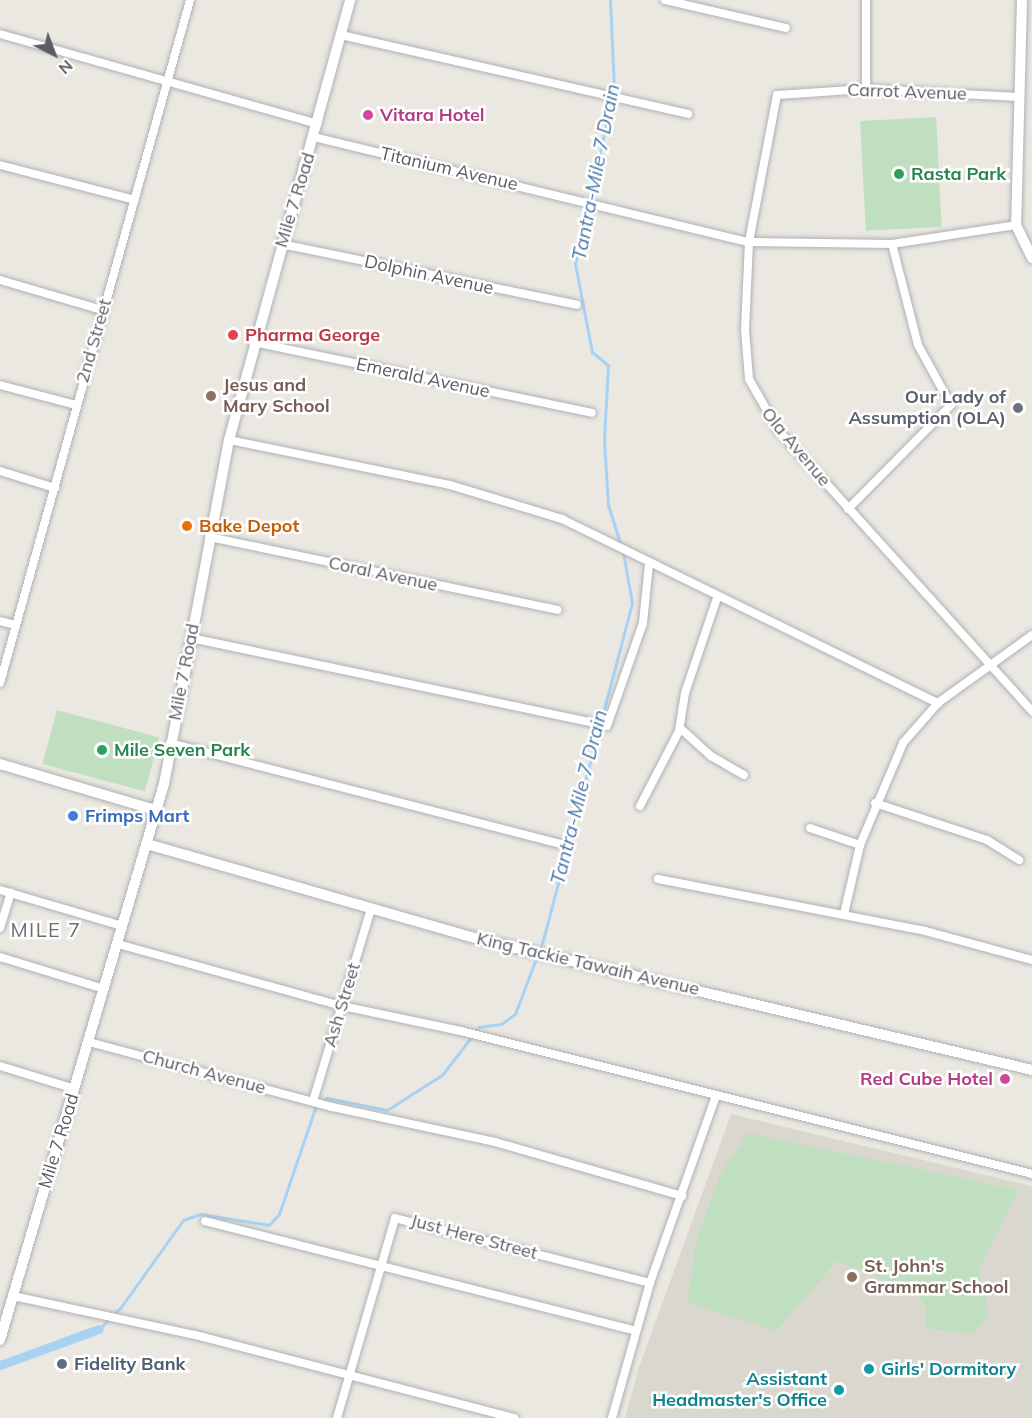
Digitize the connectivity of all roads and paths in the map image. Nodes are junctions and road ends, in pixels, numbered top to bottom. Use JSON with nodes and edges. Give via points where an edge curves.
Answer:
{"nodes":[{"id":1,"x":190,"y":0,"type":"edge"},
{"id":2,"x":350,"y":0,"type":"edge"},
{"id":3,"x":665,"y":0,"type":"edge"},
{"id":4,"x":866,"y":0,"type":"edge"},
{"id":5,"x":1022,"y":0,"type":"edge"},
{"id":6,"x":786,"y":28,"type":"dead end"},
{"id":7,"x":0,"y":34,"type":"edge"},
{"id":8,"x":341,"y":35,"type":"junction"},
{"id":9,"x":168,"y":81,"type":"junction"},
{"id":10,"x":866,"y":89,"type":"junction"},
{"id":11,"x":796,"y":91,"type":"joint"},
{"id":12,"x":1019,"y":97,"type":"junction"},
{"id":13,"x":688,"y":114,"type":"dead end"},
{"id":14,"x":318,"y":124,"type":"junction"},
{"id":15,"x":314,"y":137,"type":"junction"},
{"id":16,"x":0,"y":165,"type":"edge"},
{"id":17,"x":135,"y":200,"type":"junction"},
{"id":18,"x":1016,"y":225,"type":"junction"},
{"id":19,"x":749,"y":242,"type":"junction"},
{"id":20,"x":281,"y":244,"type":"junction"},
{"id":21,"x":892,"y":244,"type":"junction"},
{"id":22,"x":1032,"y":258,"type":"edge"},
{"id":23,"x":0,"y":280,"type":"edge"},
{"id":24,"x":577,"y":305,"type":"dead end"},
{"id":25,"x":102,"y":310,"type":"junction"},
{"id":26,"x":253,"y":342,"type":"junction"},
{"id":27,"x":0,"y":385,"type":"edge"},
{"id":28,"x":76,"y":405,"type":"junction"},
{"id":29,"x":592,"y":413,"type":"dead end"},
{"id":30,"x":229,"y":440,"type":"junction"},
{"id":31,"x":0,"y":471,"type":"edge"},
{"id":32,"x":54,"y":488,"type":"junction"},
{"id":33,"x":848,"y":509,"type":"junction"},
{"id":34,"x":209,"y":537,"type":"junction"},
{"id":35,"x":649,"y":564,"type":"junction"},
{"id":36,"x":717,"y":598,"type":"junction"},
{"id":37,"x":557,"y":610,"type":"dead end"},
{"id":38,"x":0,"y":621,"type":"edge"},
{"id":39,"x":16,"y":626,"type":"junction"},
{"id":40,"x":1032,"y":635,"type":"edge"},
{"id":41,"x":190,"y":638,"type":"junction"},
{"id":42,"x":993,"y":667,"type":"junction"},
{"id":43,"x":0,"y":683,"type":"edge"},
{"id":44,"x":938,"y":703,"type":"junction"},
{"id":45,"x":1032,"y":711,"type":"edge"},
{"id":46,"x":680,"y":728,"type":"junction"},
{"id":47,"x":170,"y":743,"type":"junction"},
{"id":48,"x":0,"y":764,"type":"edge"},
{"id":49,"x":744,"y":775,"type":"dead end"},
{"id":50,"x":875,"y":803,"type":"junction"},
{"id":51,"x":640,"y":806,"type":"dead end"},
{"id":52,"x":155,"y":810,"type":"junction"},
{"id":53,"x":810,"y":828,"type":"dead end"},
{"id":54,"x":147,"y":844,"type":"junction"},
{"id":55,"x":561,"y":844,"type":"dead end"},
{"id":56,"x":860,"y":845,"type":"junction"},
{"id":57,"x":1019,"y":860,"type":"dead end"},
{"id":58,"x":658,"y":879,"type":"dead end"},
{"id":59,"x":0,"y":890,"type":"edge"},
{"id":60,"x":11,"y":893,"type":"junction"},
{"id":61,"x":371,"y":909,"type":"junction"},
{"id":62,"x":844,"y":914,"type":"junction"},
{"id":63,"x":122,"y":926,"type":"junction"},
{"id":64,"x":0,"y":928,"type":"edge"},
{"id":65,"x":118,"y":944,"type":"junction"},
{"id":66,"x":0,"y":957,"type":"edge"},
{"id":67,"x":1032,"y":960,"type":"edge"},
{"id":68,"x":104,"y":989,"type":"junction"},
{"id":69,"x":342,"y":1006,"type":"junction"},
{"id":70,"x":90,"y":1042,"type":"junction"},
{"id":71,"x":0,"y":1066,"type":"edge"},
{"id":72,"x":1032,"y":1070,"type":"edge"},
{"id":73,"x":75,"y":1089,"type":"junction"},
{"id":74,"x":716,"y":1096,"type":"junction"},
{"id":75,"x":315,"y":1101,"type":"junction"},
{"id":76,"x":1032,"y":1174,"type":"edge"},
{"id":77,"x":682,"y":1196,"type":"junction"},
{"id":78,"x":205,"y":1221,"type":"dead end"},
{"id":79,"x":381,"y":1263,"type":"junction"},
{"id":80,"x":650,"y":1283,"type":"junction"},
{"id":81,"x":13,"y":1296,"type":"junction"},
{"id":82,"x":635,"y":1331,"type":"junction"},
{"id":83,"x":0,"y":1340,"type":"edge"},
{"id":84,"x":348,"y":1377,"type":"junction"},
{"id":85,"x":337,"y":1418,"type":"edge"},
{"id":86,"x":514,"y":1418,"type":"edge"},
{"id":87,"x":612,"y":1418,"type":"edge"}],
"edges":[{"from":1,"to":9,"type":"street","name":"2nd Street"},
{"from":2,"to":8,"type":"street","name":"Mile 7 Road"},
{"from":3,"to":6,"type":"street"},
{"from":4,"to":10,"type":"street"},
{"from":5,"to":12,"type":"street"},
{"from":7,"to":9,"type":"street"},
{"from":8,"to":13,"type":"street"},
{"from":8,"to":14,"type":"street","name":"Mile 7 Road"},
{"from":9,"to":14,"type":"street"},
{"from":9,"to":17,"type":"street","name":"2nd Street"},
{"from":10,"to":11,"type":"street","name":"Carrot Avenue"},
{"from":10,"to":12,"type":"street","name":"Carrot Avenue"},
{"from":11,"to":19,"type":"street","name":"Ola Avenue","via":[[782,92],[774,101]]},
{"from":12,"to":18,"type":"street"},
{"from":14,"to":15,"type":"street","name":"Mile 7 Road"},
{"from":15,"to":19,"type":"street","name":"Titanium Avenue"},
{"from":15,"to":20,"type":"street","name":"Mile 7 Road"},
{"from":16,"to":17,"type":"street"},
{"from":17,"to":25,"type":"street","name":"2nd Street"},
{"from":18,"to":21,"type":"street","name":"Titanium Avenue"},
{"from":18,"to":22,"type":"street"},
{"from":19,"to":21,"type":"street","name":"Titanium Avenue"},
{"from":19,"to":33,"type":"street","name":"Ola Avenue","via":[[745,330],[749,379],[778,430]]},
{"from":20,"to":24,"type":"street","name":"Dolphin Avenue"},
{"from":20,"to":26,"type":"street","name":"Mile 7 Road"},
{"from":21,"to":33,"type":"street","via":[[918,345],[951,405]]},
{"from":23,"to":25,"type":"street"},
{"from":25,"to":28,"type":"street","name":"2nd Street"},
{"from":26,"to":29,"type":"street","name":"Emerald Avenue"},
{"from":26,"to":30,"type":"street","name":"Mile 7 Road"},
{"from":27,"to":28,"type":"street"},
{"from":28,"to":32,"type":"street","name":"2nd Street"},
{"from":30,"to":34,"type":"street","name":"Mile 7 Road"},
{"from":30,"to":35,"type":"street","via":[[520,504]]},
{"from":31,"to":32,"type":"street"},
{"from":32,"to":39,"type":"street","name":"2nd Street"},
{"from":33,"to":42,"type":"street","name":"Ola Avenue"},
{"from":34,"to":37,"type":"street","name":"Coral Avenue"},
{"from":34,"to":41,"type":"street","name":"Mile 7 Road"},
{"from":35,"to":36,"type":"street"},
{"from":35,"to":41,"type":"street","via":[[643,623],[607,726]]},
{"from":36,"to":44,"type":"street"},
{"from":36,"to":46,"type":"street","via":[[685,693]]},
{"from":38,"to":39,"type":"street"},
{"from":39,"to":43,"type":"street","name":"2nd Street"},
{"from":40,"to":42,"type":"street"},
{"from":41,"to":47,"type":"street","name":"Mile 7 Road"},
{"from":42,"to":44,"type":"street"},
{"from":42,"to":45,"type":"street","name":"Ola Avenue"},
{"from":44,"to":50,"type":"street","via":[[903,743]]},
{"from":46,"to":49,"type":"street","via":[[702,750]]},
{"from":46,"to":51,"type":"street","via":[[662,772]]},
{"from":47,"to":52,"type":"street","name":"Mile 7 Road"},
{"from":47,"to":55,"type":"street"},
{"from":48,"to":52,"type":"street"},
{"from":50,"to":56,"type":"street"},
{"from":50,"to":57,"type":"street","via":[[987,840]]},
{"from":52,"to":54,"type":"street","name":"Mile 7 Road"},
{"from":53,"to":56,"type":"street"},
{"from":54,"to":61,"type":"street","name":"King Tackie Tawaih Avenue"},
{"from":54,"to":63,"type":"street","name":"Mile 7 Road"},
{"from":56,"to":62,"type":"street"},
{"from":58,"to":62,"type":"street"},
{"from":59,"to":60,"type":"street"},
{"from":60,"to":63,"type":"street"},
{"from":60,"to":64,"type":"street"},
{"from":61,"to":69,"type":"street","name":"Ash Street"},
{"from":61,"to":72,"type":"street","name":"King Tackie Tawaih Avenue"},
{"from":62,"to":67,"type":"street"},
{"from":63,"to":65,"type":"street","name":"Mile 7 Road"},
{"from":65,"to":68,"type":"street","name":"Mile 7 Road"},
{"from":65,"to":69,"type":"street"},
{"from":66,"to":68,"type":"street"},
{"from":68,"to":70,"type":"street","name":"Mile 7 Road"},
{"from":69,"to":74,"type":"street","via":[[461,1030]]},
{"from":69,"to":75,"type":"street","name":"Ash Street"},
{"from":70,"to":73,"type":"street","name":"Mile 7 Road"},
{"from":70,"to":75,"type":"street","name":"Church Avenue"},
{"from":71,"to":73,"type":"street"},
{"from":73,"to":81,"type":"street","name":"Mile 7 Road"},
{"from":74,"to":76,"type":"street"},
{"from":74,"to":77,"type":"street"},
{"from":75,"to":77,"type":"street","name":"Church Avenue","via":[[495,1142]]},
{"from":77,"to":80,"type":"street"},
{"from":78,"to":79,"type":"street"},
{"from":79,"to":80,"type":"street","name":"Just Here Street","via":[[398,1217]]},
{"from":79,"to":82,"type":"street"},
{"from":79,"to":84,"type":"street","name":"Just Here Street"},
{"from":80,"to":82,"type":"street"},
{"from":81,"to":83,"type":"street","name":"Mile 7 Road"},
{"from":81,"to":84,"type":"street","via":[[103,1314]]},
{"from":82,"to":87,"type":"street"},
{"from":84,"to":85,"type":"street","name":"Just Here Street"},
{"from":84,"to":86,"type":"street"}]}
